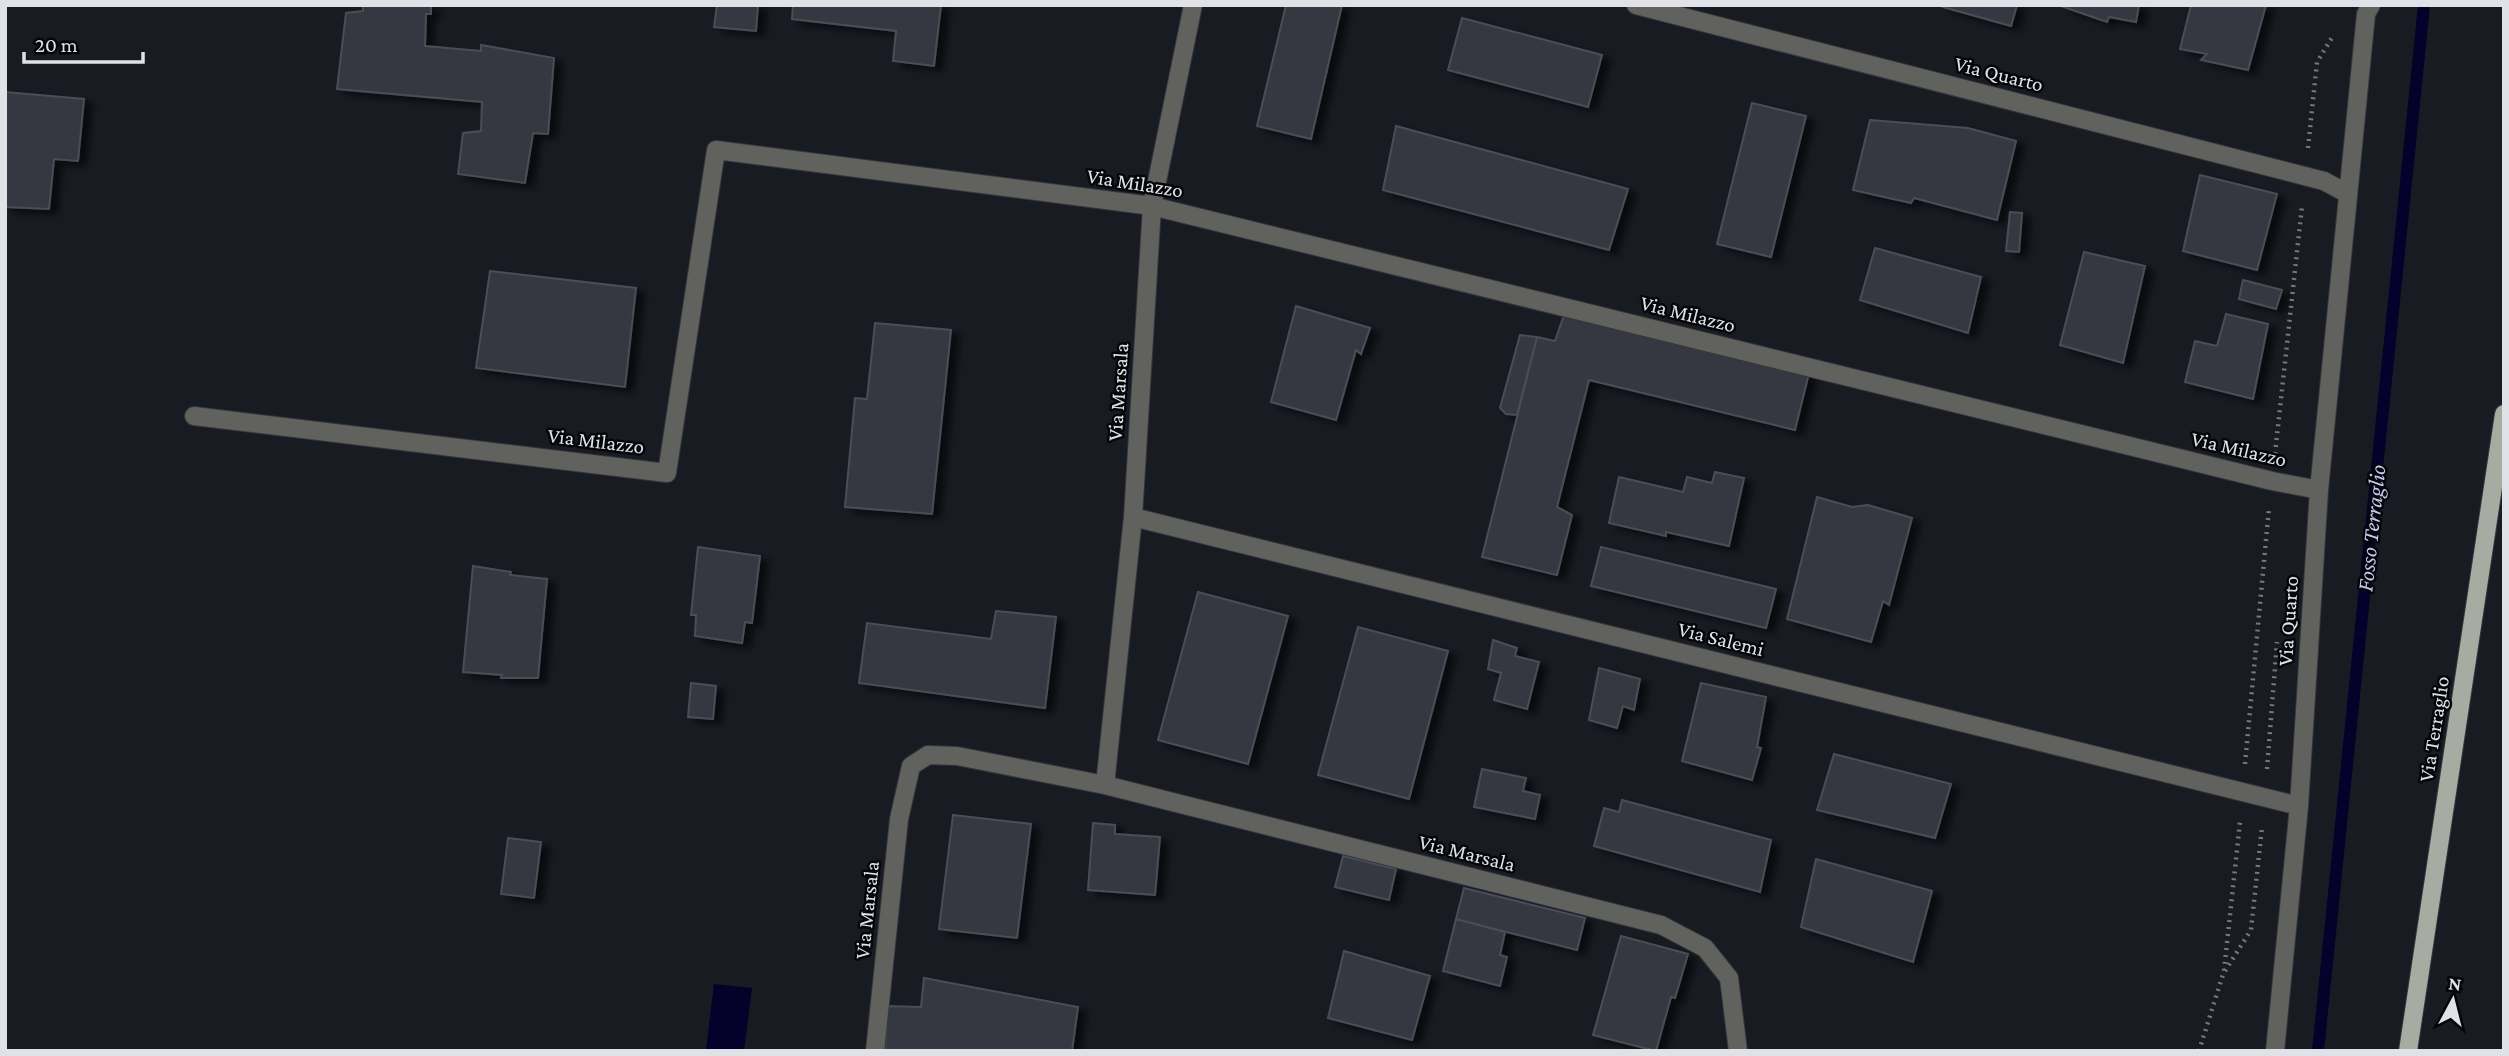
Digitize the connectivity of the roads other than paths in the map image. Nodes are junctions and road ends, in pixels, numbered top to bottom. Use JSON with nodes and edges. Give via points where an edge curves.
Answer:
{"nodes":[{"id":1,"x":1193,"y":5,"type":"edge"},
{"id":2,"x":1636,"y":5,"type":"edge"},
{"id":3,"x":2364,"y":8,"type":"edge"},
{"id":4,"x":2348,"y":194,"type":"junction"},
{"id":5,"x":1152,"y":206,"type":"junction"},
{"id":6,"x":2504,"y":414,"type":"edge"},
{"id":7,"x":194,"y":416,"type":"dead end"},
{"id":8,"x":2319,"y":490,"type":"junction"},
{"id":9,"x":1133,"y":517,"type":"junction"},
{"id":10,"x":1105,"y":785,"type":"junction"},
{"id":11,"x":2299,"y":806,"type":"junction"},
{"id":12,"x":875,"y":1051,"type":"edge"},
{"id":13,"x":1738,"y":1051,"type":"edge"},
{"id":14,"x":2275,"y":1051,"type":"edge"},
{"id":15,"x":2409,"y":1051,"type":"edge"}],
"edges":[{"from":1,"to":5,"type":"street","name":"Via Marsala"},
{"from":2,"to":4,"type":"street","name":"Via Quarto","via":[[2324,181]]},
{"from":3,"to":4,"type":"street","name":"Via Quarto"},
{"from":4,"to":8,"type":"street","name":"Via Quarto"},
{"from":5,"to":7,"type":"street","name":"Via Milazzo","via":[[716,150],[667,472]]},
{"from":5,"to":8,"type":"street","name":"Via Milazzo"},
{"from":5,"to":9,"type":"street","name":"Via Marsala"},
{"from":6,"to":15,"type":"main road","name":"Via Terraglio"},
{"from":8,"to":11,"type":"street","name":"Via Quarto"},
{"from":9,"to":10,"type":"street","name":"Via Marsala"},
{"from":9,"to":11,"type":"street","name":"Via Salemi"},
{"from":10,"to":12,"type":"street","name":"Via Marsala","via":[[957,755],[928,755],[911,766],[899,819]]},
{"from":10,"to":13,"type":"street","name":"Via Marsala","via":[[1661,925],[1705,948],[1729,978]]},
{"from":11,"to":14,"type":"street","name":"Via Quarto"}]}
